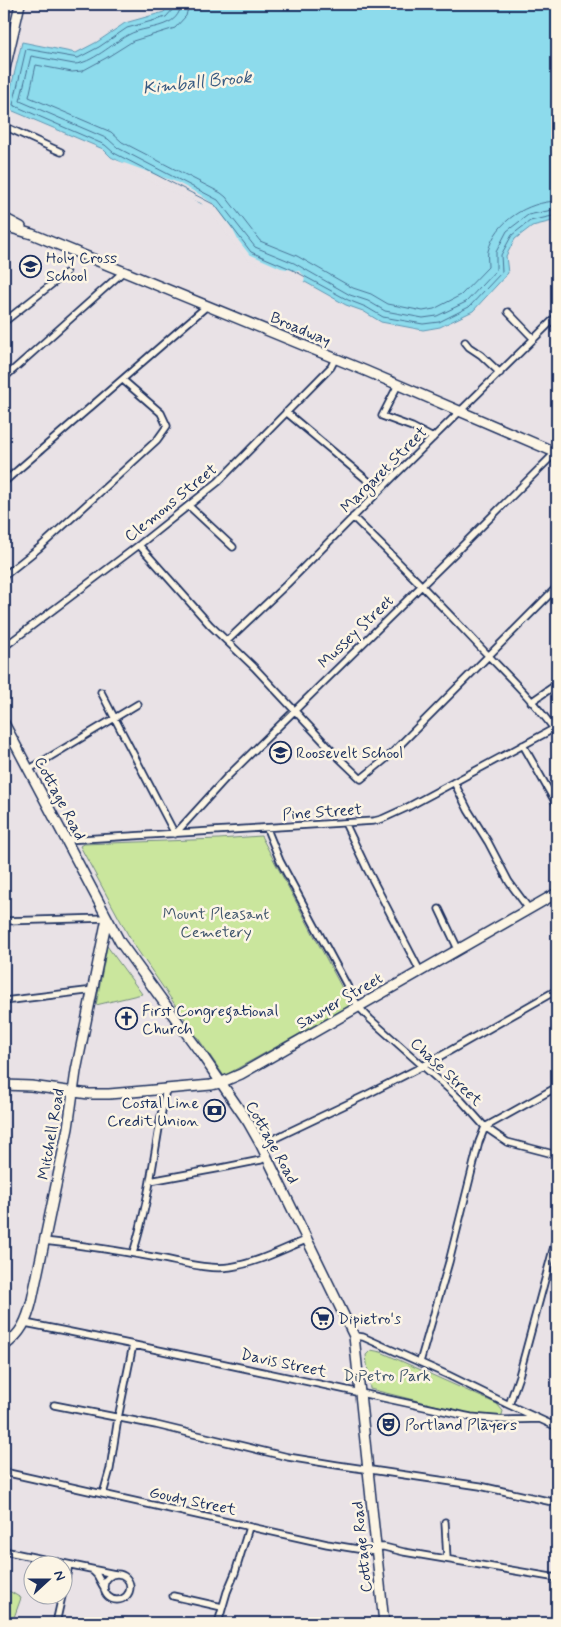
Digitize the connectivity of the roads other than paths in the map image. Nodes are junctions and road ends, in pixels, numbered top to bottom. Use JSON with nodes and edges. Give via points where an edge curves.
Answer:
{"nodes":[{"id":1,"x":20,"y":4,"type":"edge"},
{"id":2,"x":4,"y":73,"type":"edge"},
{"id":3,"x":4,"y":126,"type":"edge"},
{"id":4,"x":61,"y":152,"type":"dead end"},
{"id":5,"x":4,"y":218,"type":"edge"},
{"id":6,"x":4,"y":226,"type":"edge"},
{"id":7,"x":32,"y":234,"type":"junction"},
{"id":8,"x":123,"y":272,"type":"junction"},
{"id":9,"x":66,"y":273,"type":"dead end"},
{"id":10,"x":207,"y":306,"type":"junction"},
{"id":11,"x":508,"y":312,"type":"dead end"},
{"id":12,"x":557,"y":316,"type":"edge"},
{"id":13,"x":4,"y":322,"type":"edge"},
{"id":14,"x":534,"y":340,"type":"junction"},
{"id":15,"x":465,"y":342,"type":"dead end"},
{"id":16,"x":335,"y":359,"type":"junction"},
{"id":17,"x":500,"y":373,"type":"junction"},
{"id":18,"x":4,"y":378,"type":"edge"},
{"id":19,"x":123,"y":380,"type":"junction"},
{"id":20,"x":398,"y":385,"type":"junction"},
{"id":21,"x":460,"y":411,"type":"junction"},
{"id":22,"x":286,"y":412,"type":"junction"},
{"id":23,"x":433,"y":438,"type":"junction"},
{"id":24,"x":557,"y":452,"type":"edge"},
{"id":25,"x":4,"y":482,"type":"edge"},
{"id":26,"x":379,"y":490,"type":"junction"},
{"id":27,"x":189,"y":506,"type":"junction"},
{"id":28,"x":353,"y":517,"type":"junction"},
{"id":29,"x":139,"y":545,"type":"junction"},
{"id":30,"x":233,"y":548,"type":"dead end"},
{"id":31,"x":4,"y":576,"type":"edge"},
{"id":32,"x":422,"y":585,"type":"junction"},
{"id":33,"x":557,"y":587,"type":"edge"},
{"id":34,"x":227,"y":641,"type":"junction"},
{"id":35,"x":4,"y":647,"type":"edge"},
{"id":36,"x":488,"y":655,"type":"junction"},
{"id":37,"x":557,"y":684,"type":"edge"},
{"id":38,"x":101,"y":692,"type":"dead end"},
{"id":39,"x":532,"y":702,"type":"junction"},
{"id":40,"x":138,"y":704,"type":"dead end"},
{"id":41,"x":294,"y":710,"type":"junction"},
{"id":42,"x":113,"y":718,"type":"junction"},
{"id":43,"x":4,"y":723,"type":"edge"},
{"id":44,"x":556,"y":728,"type":"edge"},
{"id":45,"x":523,"y":745,"type":"junction"},
{"id":46,"x":28,"y":770,"type":"junction"},
{"id":47,"x":454,"y":782,"type":"junction"},
{"id":48,"x":557,"y":805,"type":"edge"},
{"id":49,"x":345,"y":823,"type":"junction"},
{"id":50,"x":266,"y":829,"type":"junction"},
{"id":51,"x":175,"y":834,"type":"junction"},
{"id":52,"x":66,"y":840,"type":"junction"},
{"id":53,"x":557,"y":893,"type":"edge"},
{"id":54,"x":439,"y":909,"type":"dead end"},
{"id":55,"x":529,"y":909,"type":"junction"},
{"id":56,"x":107,"y":918,"type":"junction"},
{"id":57,"x":4,"y":921,"type":"edge"},
{"id":58,"x":458,"y":949,"type":"junction"},
{"id":59,"x":420,"y":971,"type":"junction"},
{"id":60,"x":94,"y":990,"type":"junction"},
{"id":61,"x":557,"y":990,"type":"edge"},
{"id":62,"x":4,"y":1001,"type":"edge"},
{"id":63,"x":358,"y":1006,"type":"junction"},
{"id":64,"x":423,"y":1066,"type":"junction"},
{"id":65,"x":220,"y":1084,"type":"junction"},
{"id":66,"x":4,"y":1085,"type":"edge"},
{"id":67,"x":557,"y":1087,"type":"edge"},
{"id":68,"x":166,"y":1089,"type":"junction"},
{"id":69,"x":74,"y":1092,"type":"junction"},
{"id":70,"x":485,"y":1128,"type":"junction"},
{"id":71,"x":261,"y":1145,"type":"junction"},
{"id":72,"x":557,"y":1155,"type":"edge"},
{"id":73,"x":267,"y":1157,"type":"junction"},
{"id":74,"x":150,"y":1180,"type":"junction"},
{"id":75,"x":557,"y":1235,"type":"edge"},
{"id":76,"x":306,"y":1240,"type":"junction"},
{"id":77,"x":44,"y":1241,"type":"junction"},
{"id":78,"x":133,"y":1253,"type":"junction"},
{"id":79,"x":25,"y":1323,"type":"junction"},
{"id":80,"x":354,"y":1336,"type":"junction"},
{"id":81,"x":133,"y":1345,"type":"junction"},
{"id":82,"x":4,"y":1346,"type":"edge"},
{"id":83,"x":420,"y":1362,"type":"junction"},
{"id":84,"x":361,"y":1393,"type":"junction"},
{"id":85,"x":54,"y":1405,"type":"dead end"},
{"id":86,"x":509,"y":1405,"type":"junction"},
{"id":87,"x":118,"y":1418,"type":"junction"},
{"id":88,"x":538,"y":1419,"type":"junction"},
{"id":89,"x":557,"y":1427,"type":"edge"},
{"id":90,"x":368,"y":1470,"type":"junction"},
{"id":91,"x":4,"y":1472,"type":"edge"},
{"id":92,"x":103,"y":1494,"type":"junction"},
{"id":93,"x":557,"y":1503,"type":"edge"},
{"id":94,"x":445,"y":1522,"type":"dead end"},
{"id":95,"x":249,"y":1527,"type":"junction"},
{"id":96,"x":376,"y":1549,"type":"junction"},
{"id":97,"x":4,"y":1551,"type":"edge"},
{"id":98,"x":22,"y":1555,"type":"edge"},
{"id":99,"x":447,"y":1560,"type":"junction"},
{"id":100,"x":72,"y":1566,"type":"edge"},
{"id":101,"x":91,"y":1570,"type":"junction"},
{"id":102,"x":115,"y":1574,"type":"junction"},
{"id":103,"x":557,"y":1578,"type":"edge"},
{"id":104,"x":103,"y":1586,"type":"junction"},
{"id":105,"x":173,"y":1596,"type":"dead end"},
{"id":106,"x":60,"y":1604,"type":"edge"},
{"id":107,"x":222,"y":1607,"type":"junction"},
{"id":108,"x":56,"y":1623,"type":"edge"},
{"id":109,"x":218,"y":1623,"type":"edge"},
{"id":110,"x":384,"y":1623,"type":"edge"}],
"edges":[{"from":1,"to":2,"type":"street"},
{"from":3,"to":4,"type":"street"},
{"from":5,"to":7,"type":"street","name":"Broadway"},
{"from":6,"to":7,"type":"street","name":"Broadway"},
{"from":7,"to":8,"type":"street","name":"Broadway"},
{"from":8,"to":10,"type":"street","name":"Broadway"},
{"from":8,"to":18,"type":"street"},
{"from":9,"to":13,"type":"street"},
{"from":10,"to":16,"type":"street","name":"Broadway"},
{"from":10,"to":19,"type":"street"},
{"from":11,"to":14,"type":"street"},
{"from":12,"to":14,"type":"street","name":"Margaret Street"},
{"from":14,"to":17,"type":"street","name":"Margaret Street"},
{"from":15,"to":17,"type":"street"},
{"from":16,"to":20,"type":"street","name":"Broadway"},
{"from":16,"to":22,"type":"street","name":"Clemons Street"},
{"from":17,"to":21,"type":"street","name":"Margaret Street"},
{"from":19,"to":25,"type":"street"},
{"from":19,"to":31,"type":"street","via":[[161,414],[167,426],[157,440]]},
{"from":20,"to":21,"type":"street","name":"Broadway"},
{"from":20,"to":23,"type":"street","via":[[382,416]]},
{"from":21,"to":23,"type":"street","name":"Margaret Street"},
{"from":21,"to":24,"type":"street","name":"Broadway"},
{"from":22,"to":26,"type":"street"},
{"from":22,"to":27,"type":"street","name":"Clemons Street","via":[[224,476]]},
{"from":23,"to":26,"type":"street","name":"Margaret Street"},
{"from":24,"to":32,"type":"street","name":"Mussey Street"},
{"from":26,"to":28,"type":"street","name":"Margaret Street"},
{"from":27,"to":29,"type":"street","name":"Clemons Street"},
{"from":27,"to":30,"type":"street"},
{"from":28,"to":32,"type":"street"},
{"from":28,"to":34,"type":"street","name":"Margaret Street"},
{"from":29,"to":34,"type":"street"},
{"from":29,"to":35,"type":"street","name":"Clemons Street"},
{"from":32,"to":36,"type":"street"},
{"from":32,"to":41,"type":"street","name":"Mussey Street"},
{"from":33,"to":36,"type":"street"},
{"from":34,"to":41,"type":"street"},
{"from":36,"to":39,"type":"street"},
{"from":36,"to":41,"type":"street","via":[[388,757],[361,779]]},
{"from":37,"to":39,"type":"street"},
{"from":38,"to":42,"type":"street"},
{"from":39,"to":44,"type":"street"},
{"from":40,"to":42,"type":"street"},
{"from":41,"to":51,"type":"street","name":"Mussey Street"},
{"from":42,"to":46,"type":"street"},
{"from":42,"to":51,"type":"street"},
{"from":43,"to":46,"type":"street","name":"Cottage Road"},
{"from":44,"to":45,"type":"street","name":"Pine Street"},
{"from":45,"to":47,"type":"street","name":"Pine Street"},
{"from":45,"to":48,"type":"street"},
{"from":46,"to":52,"type":"street","name":"Cottage Road"},
{"from":47,"to":49,"type":"street","name":"Pine Street","via":[[382,819]]},
{"from":47,"to":55,"type":"street","via":[[510,882]]},
{"from":49,"to":50,"type":"street","name":"Pine Street"},
{"from":49,"to":59,"type":"street"},
{"from":50,"to":51,"type":"street","name":"Pine Street"},
{"from":50,"to":63,"type":"street","name":"Chase Street"},
{"from":51,"to":52,"type":"street","name":"Pine Street"},
{"from":52,"to":56,"type":"street","name":"Cottage Road"},
{"from":53,"to":55,"type":"street","name":"Sawyer Street"},
{"from":54,"to":58,"type":"street"},
{"from":55,"to":58,"type":"street","name":"Sawyer Street"},
{"from":56,"to":57,"type":"street"},
{"from":56,"to":60,"type":"street","name":"Mitchell Road"},
{"from":56,"to":65,"type":"street","name":"Cottage Road","via":[[120,942]]},
{"from":58,"to":59,"type":"street","name":"Sawyer Street"},
{"from":59,"to":63,"type":"street","name":"Sawyer Street"},
{"from":60,"to":62,"type":"street"},
{"from":60,"to":69,"type":"street","name":"Mitchell Road"},
{"from":61,"to":64,"type":"street"},
{"from":63,"to":64,"type":"street","name":"Chase Street"},
{"from":63,"to":65,"type":"street","name":"Sawyer Street"},
{"from":64,"to":70,"type":"street","name":"Chase Street","via":[[461,1100]]},
{"from":64,"to":71,"type":"street"},
{"from":65,"to":68,"type":"street","name":"Sawyer Street"},
{"from":65,"to":71,"type":"street","name":"Cottage Road"},
{"from":66,"to":69,"type":"street","name":"Sawyer Street"},
{"from":67,"to":70,"type":"street"},
{"from":68,"to":69,"type":"street","name":"Sawyer Street","via":[[109,1094]]},
{"from":68,"to":74,"type":"street"},
{"from":69,"to":77,"type":"street","name":"Mitchell Road"},
{"from":70,"to":72,"type":"street","via":[[507,1142]]},
{"from":70,"to":83,"type":"street","name":"Chase Street"},
{"from":71,"to":73,"type":"street","name":"Cottage Road"},
{"from":73,"to":74,"type":"street"},
{"from":73,"to":76,"type":"street","name":"Cottage Road"},
{"from":74,"to":78,"type":"street"},
{"from":75,"to":86,"type":"street","via":[[520,1376]]},
{"from":76,"to":78,"type":"street","via":[[245,1265],[228,1267],[195,1265]]},
{"from":76,"to":80,"type":"street","name":"Cottage Road"},
{"from":77,"to":78,"type":"street"},
{"from":77,"to":79,"type":"street","name":"Mitchell Road"},
{"from":79,"to":81,"type":"street","name":"Davis Street"},
{"from":79,"to":82,"type":"street","name":"Mitchell Road"},
{"from":80,"to":83,"type":"street"},
{"from":80,"to":84,"type":"street","name":"Cottage Road"},
{"from":81,"to":84,"type":"street","name":"Davis Street"},
{"from":81,"to":87,"type":"street"},
{"from":83,"to":86,"type":"street"},
{"from":84,"to":88,"type":"street","name":"Davis Street","via":[[472,1417]]},
{"from":84,"to":90,"type":"street","name":"Cottage Road"},
{"from":85,"to":87,"type":"street"},
{"from":86,"to":88,"type":"street"},
{"from":87,"to":90,"type":"street","via":[[288,1457]]},
{"from":87,"to":92,"type":"street"},
{"from":88,"to":89,"type":"street"},
{"from":90,"to":93,"type":"street","via":[[480,1486]]},
{"from":90,"to":96,"type":"street","name":"Cottage Road"},
{"from":91,"to":92,"type":"street","name":"Goudy Street"},
{"from":92,"to":95,"type":"street","name":"Goudy Street"},
{"from":94,"to":99,"type":"street"},
{"from":95,"to":96,"type":"street","name":"Goudy Street","via":[[327,1544]]},
{"from":95,"to":107,"type":"street"},
{"from":96,"to":99,"type":"street","name":"Goudy Street","via":[[384,1547]]},
{"from":96,"to":110,"type":"street","name":"Cottage Road"},
{"from":97,"to":98,"type":"street"},
{"from":99,"to":103,"type":"street","name":"Goudy Street"},
{"from":100,"to":101,"type":"street"},
{"from":101,"to":102,"type":"street"},
{"from":101,"to":104,"type":"street"},
{"from":102,"to":104,"type":"street","via":[[107,1578]]},
{"from":102,"to":104,"type":"street","via":[[123,1575],[129,1582],[130,1590],[126,1597],[118,1601],[109,1598]]},
{"from":105,"to":107,"type":"street"},
{"from":106,"to":108,"type":"street"},
{"from":107,"to":109,"type":"street"}]}
